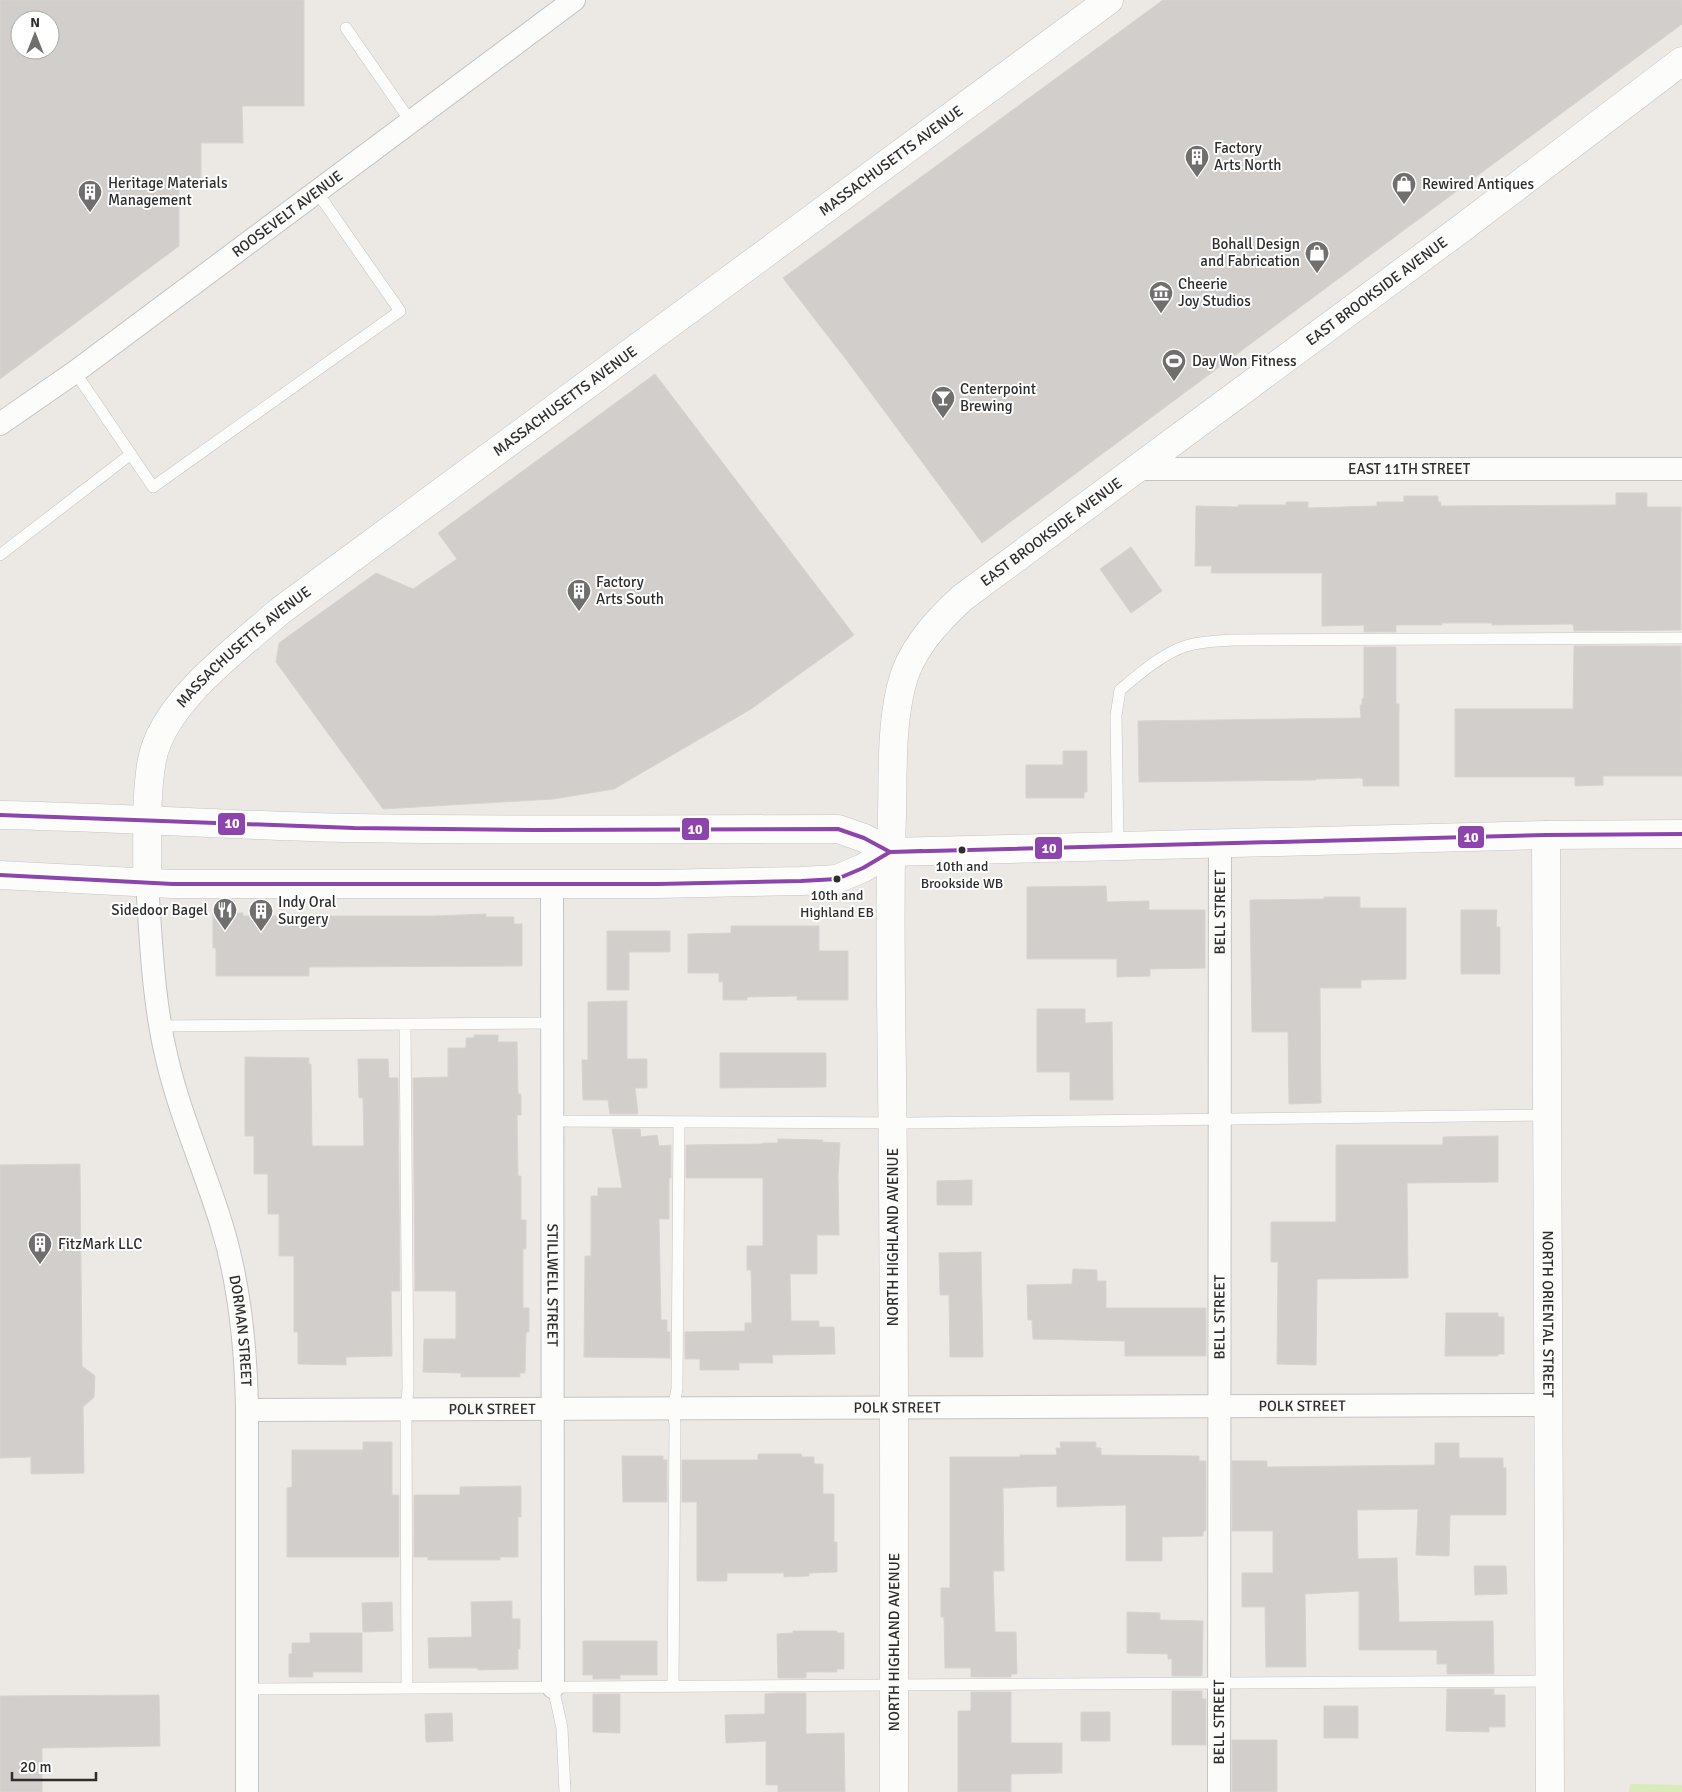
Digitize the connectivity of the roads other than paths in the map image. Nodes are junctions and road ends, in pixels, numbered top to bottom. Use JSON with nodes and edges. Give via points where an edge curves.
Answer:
{"nodes":[{"id":1,"x":574,"y":0,"type":"edge"},
{"id":2,"x":1109,"y":0,"type":"edge"},
{"id":3,"x":346,"y":28,"type":"dead end"},
{"id":4,"x":1682,"y":61,"type":"edge"},
{"id":5,"x":411,"y":122,"type":"junction"},
{"id":6,"x":317,"y":192,"type":"junction"},
{"id":7,"x":75,"y":372,"type":"junction"},
{"id":8,"x":0,"y":424,"type":"edge"},
{"id":9,"x":131,"y":454,"type":"junction"},
{"id":10,"x":1137,"y":469,"type":"junction"},
{"id":11,"x":1682,"y":469,"type":"edge"},
{"id":12,"x":0,"y":555,"type":"edge"},
{"id":13,"x":1682,"y":638,"type":"edge"},
{"id":14,"x":901,"y":683,"type":"joint"},
{"id":15,"x":0,"y":814,"type":"edge"},
{"id":16,"x":148,"y":821,"type":"junction"},
{"id":17,"x":1682,"y":834,"type":"edge"},
{"id":18,"x":1546,"y":835,"type":"junction"},
{"id":19,"x":1220,"y":843,"type":"junction"},
{"id":20,"x":1118,"y":846,"type":"junction"},
{"id":21,"x":890,"y":852,"type":"junction"},
{"id":22,"x":0,"y":875,"type":"edge"},
{"id":23,"x":147,"y":882,"type":"junction"},
{"id":24,"x":552,"y":883,"type":"junction"},
{"id":25,"x":552,"y":1023,"type":"junction"},
{"id":26,"x":405,"y":1025,"type":"junction"},
{"id":27,"x":161,"y":1026,"type":"junction"},
{"id":28,"x":1547,"y":1115,"type":"junction"},
{"id":29,"x":1220,"y":1120,"type":"junction"},
{"id":30,"x":552,"y":1122,"type":"junction"},
{"id":31,"x":679,"y":1122,"type":"junction"},
{"id":32,"x":893,"y":1122,"type":"junction"},
{"id":33,"x":1548,"y":1404,"type":"junction"},
{"id":34,"x":1220,"y":1406,"type":"junction"},
{"id":35,"x":895,"y":1407,"type":"junction"},
{"id":36,"x":553,"y":1408,"type":"junction"},
{"id":37,"x":673,"y":1408,"type":"junction"},
{"id":38,"x":406,"y":1409,"type":"junction"},
{"id":39,"x":247,"y":1410,"type":"junction"},
{"id":40,"x":1549,"y":1681,"type":"junction"},
{"id":41,"x":1219,"y":1683,"type":"junction"},
{"id":42,"x":894,"y":1685,"type":"junction"},
{"id":43,"x":553,"y":1687,"type":"junction"},
{"id":44,"x":673,"y":1687,"type":"junction"},
{"id":45,"x":407,"y":1688,"type":"junction"},
{"id":46,"x":247,"y":1689,"type":"junction"},
{"id":47,"x":247,"y":1792,"type":"edge"},
{"id":48,"x":565,"y":1792,"type":"edge"},
{"id":49,"x":894,"y":1792,"type":"edge"},
{"id":50,"x":1219,"y":1792,"type":"edge"},
{"id":51,"x":1550,"y":1792,"type":"edge"}],
"edges":[{"from":1,"to":5,"type":"street","name":"ROOSEVELT AVENUE"},
{"from":2,"to":16,"type":"street","name":"MASSACHUSETTS AVENUE","via":[[280,611],[188,694],[171,715],[152,758]]},
{"from":3,"to":5,"type":"lane"},
{"from":4,"to":10,"type":"street","name":"EAST BROOKSIDE AVENUE"},
{"from":5,"to":6,"type":"street","name":"ROOSEVELT AVENUE"},
{"from":6,"to":7,"type":"street","name":"ROOSEVELT AVENUE"},
{"from":6,"to":9,"type":"lane","via":[[400,311],[153,487]]},
{"from":7,"to":8,"type":"street","name":"ROOSEVELT AVENUE"},
{"from":7,"to":9,"type":"lane"},
{"from":9,"to":12,"type":"lane"},
{"from":10,"to":11,"type":"street","name":"EAST 11TH STREET"},
{"from":10,"to":14,"type":"street","name":"EAST BROOKSIDE AVENUE","via":[[957,603],[915,651]]},
{"from":13,"to":20,"type":"lane","via":[[1233,640],[1206,641],[1184,647],[1144,670],[1120,690],[1116,715]]},
{"from":14,"to":21,"type":"street","name":"NORTH HIGHLAND AVENUE","via":[[894,732]]},
{"from":15,"to":16,"type":"street"},
{"from":16,"to":21,"type":"street","via":[[354,828],[838,829]]},
{"from":16,"to":23,"type":"street","name":"MASSACHUSETTS AVENUE"},
{"from":17,"to":18,"type":"street"},
{"from":18,"to":19,"type":"street"},
{"from":18,"to":28,"type":"street","name":"NORTH ORIENTAL STREET"},
{"from":19,"to":20,"type":"street"},
{"from":19,"to":29,"type":"street","name":"BELL STREET"},
{"from":20,"to":21,"type":"street"},
{"from":21,"to":24,"type":"street","via":[[837,880]]},
{"from":21,"to":32,"type":"street","name":"NORTH HIGHLAND AVENUE"},
{"from":22,"to":23,"type":"street"},
{"from":23,"to":24,"type":"street"},
{"from":23,"to":27,"type":"street","name":"DORMAN STREET"},
{"from":24,"to":25,"type":"street","name":"STILLWELL STREET"},
{"from":25,"to":26,"type":"lane"},
{"from":25,"to":30,"type":"street","name":"STILLWELL STREET"},
{"from":26,"to":27,"type":"lane"},
{"from":26,"to":38,"type":"lane"},
{"from":27,"to":39,"type":"street","name":"DORMAN STREET","via":[[173,1082],[221,1223],[236,1278],[247,1366]]},
{"from":28,"to":29,"type":"lane"},
{"from":28,"to":33,"type":"street","name":"NORTH ORIENTAL STREET"},
{"from":29,"to":32,"type":"lane"},
{"from":29,"to":34,"type":"street","name":"BELL STREET"},
{"from":30,"to":31,"type":"lane"},
{"from":30,"to":36,"type":"street","name":"STILLWELL STREET"},
{"from":31,"to":32,"type":"lane"},
{"from":31,"to":37,"type":"lane","via":[[676,1389]]},
{"from":32,"to":35,"type":"street","name":"NORTH HIGHLAND AVENUE"},
{"from":33,"to":34,"type":"street","name":"POLK STREET"},
{"from":33,"to":40,"type":"street","name":"NORTH ORIENTAL STREET"},
{"from":34,"to":35,"type":"street","name":"POLK STREET"},
{"from":34,"to":41,"type":"street","name":"BELL STREET"},
{"from":35,"to":37,"type":"street","name":"POLK STREET"},
{"from":35,"to":42,"type":"street","name":"NORTH HIGHLAND AVENUE"},
{"from":36,"to":37,"type":"street","name":"POLK STREET"},
{"from":36,"to":38,"type":"street","name":"POLK STREET"},
{"from":36,"to":43,"type":"street","name":"STILLWELL STREET"},
{"from":37,"to":44,"type":"lane"},
{"from":38,"to":39,"type":"street","name":"POLK STREET"},
{"from":38,"to":45,"type":"lane"},
{"from":39,"to":46,"type":"street","name":"DORMAN STREET"},
{"from":40,"to":41,"type":"lane"},
{"from":40,"to":51,"type":"street","name":"NORTH ORIENTAL STREET"},
{"from":41,"to":42,"type":"lane"},
{"from":41,"to":50,"type":"street","name":"BELL STREET"},
{"from":42,"to":44,"type":"lane"},
{"from":42,"to":49,"type":"street","name":"NORTH HIGHLAND AVENUE"},
{"from":43,"to":44,"type":"lane"},
{"from":43,"to":45,"type":"lane"},
{"from":43,"to":48,"type":"lane","via":[[562,1728]]},
{"from":45,"to":46,"type":"lane"},
{"from":46,"to":47,"type":"street","name":"DORMAN STREET"}]}
